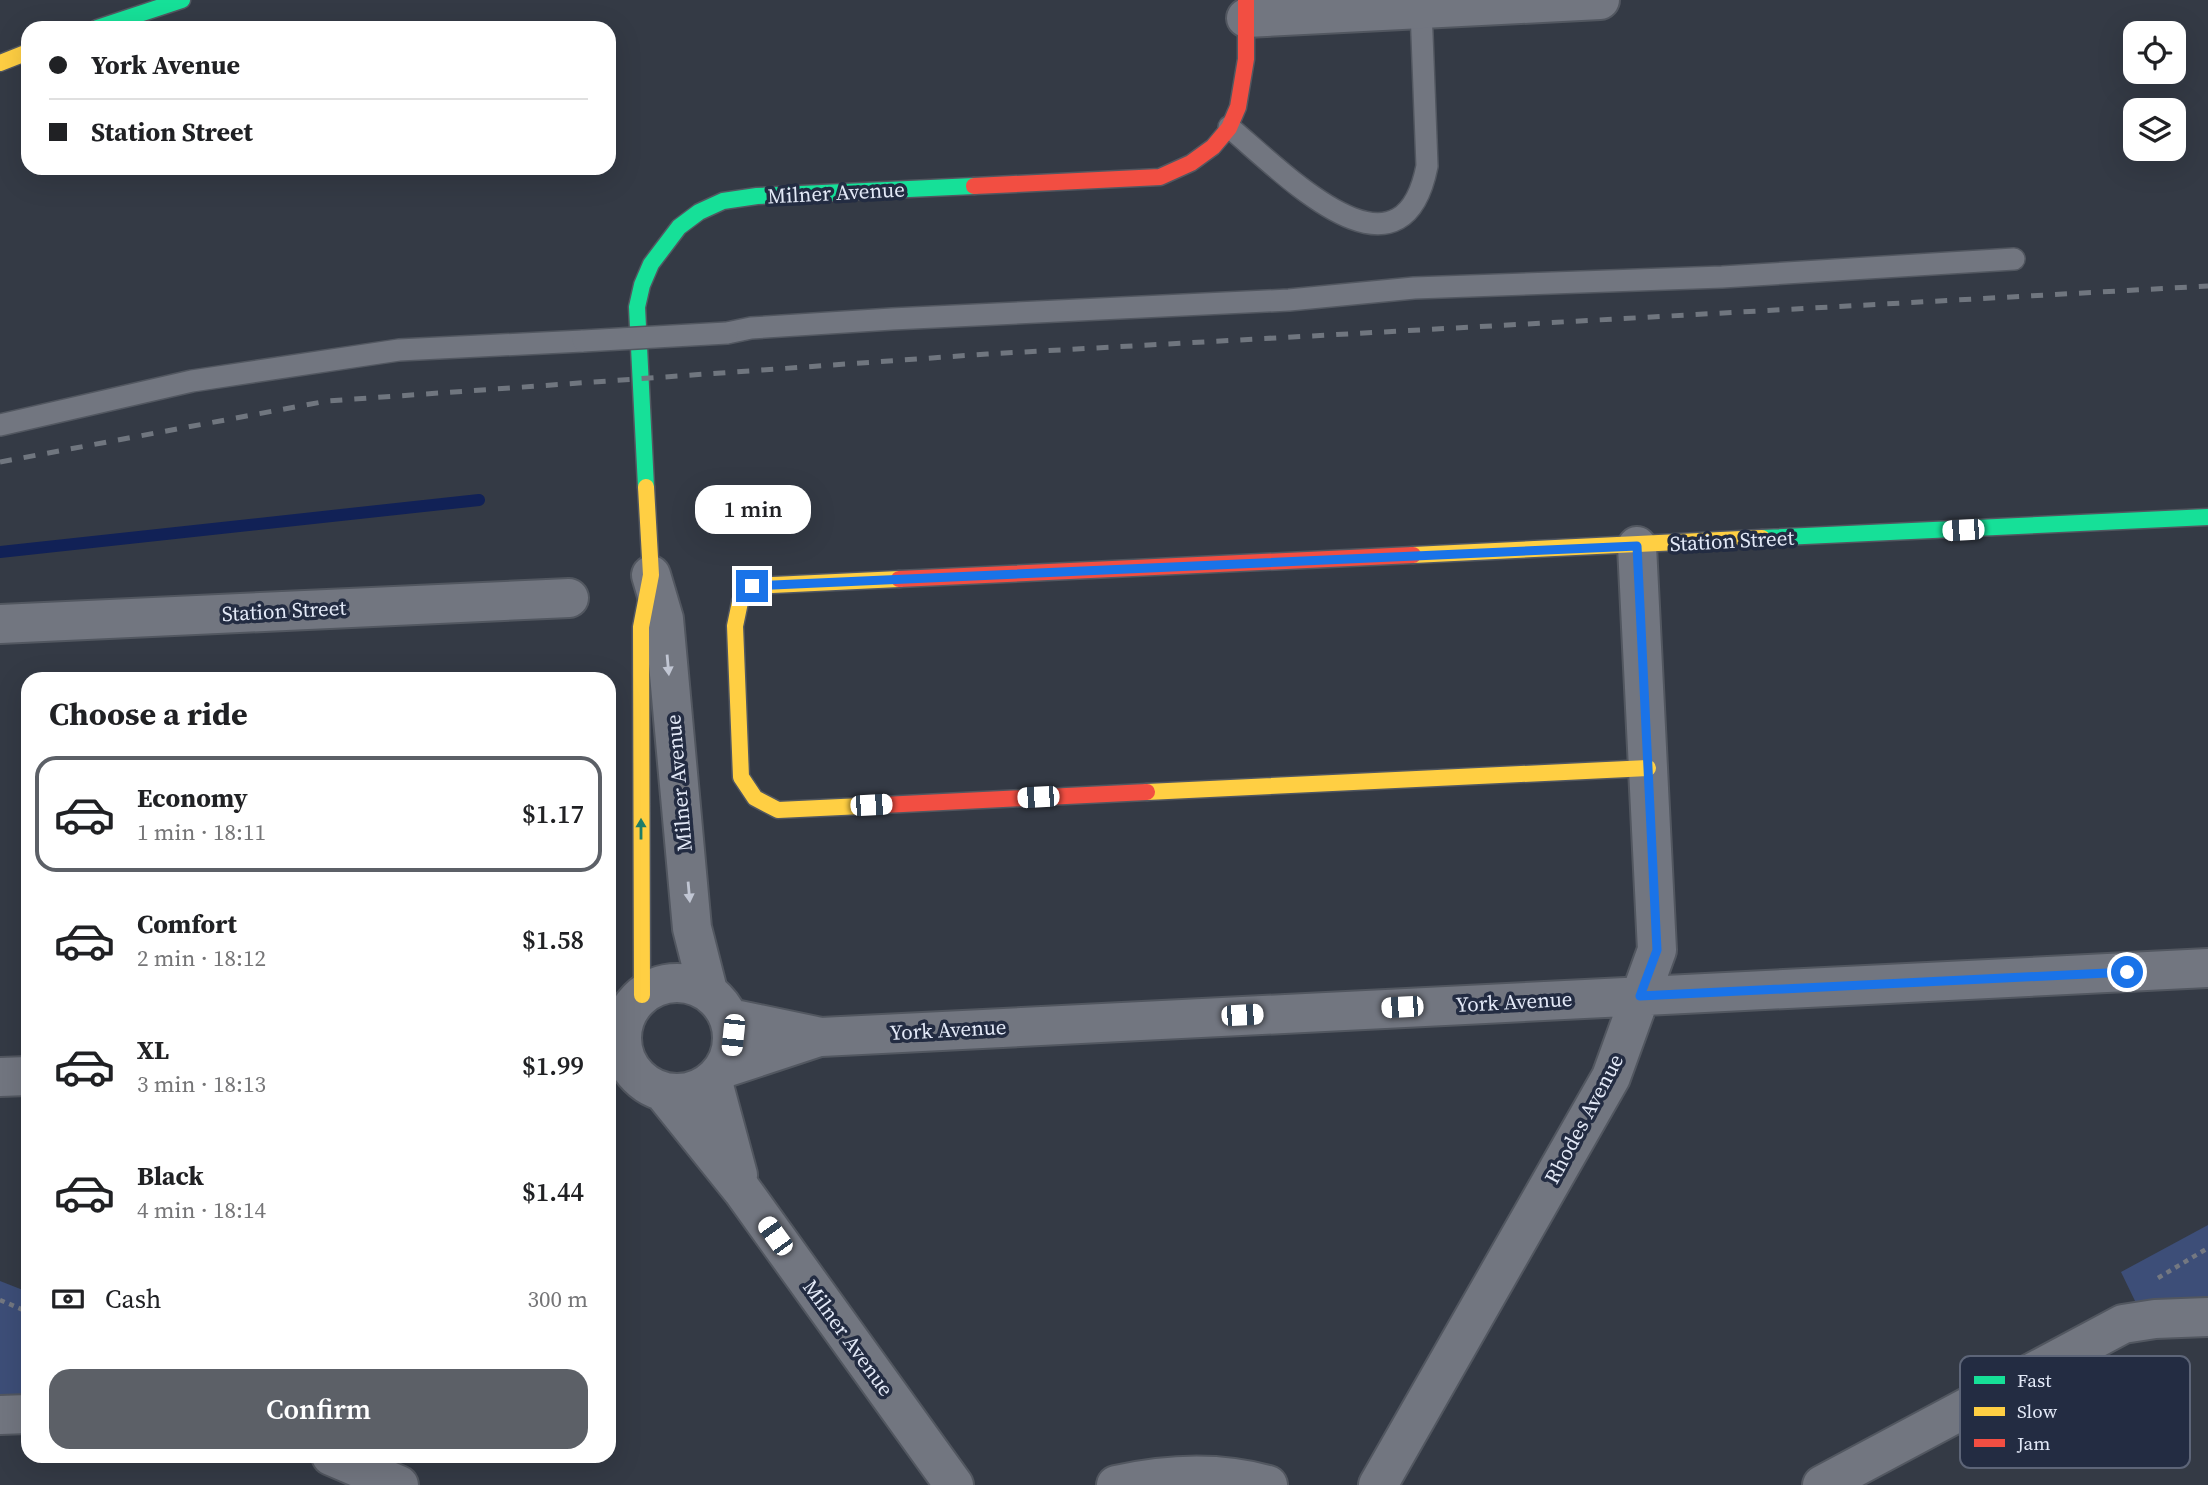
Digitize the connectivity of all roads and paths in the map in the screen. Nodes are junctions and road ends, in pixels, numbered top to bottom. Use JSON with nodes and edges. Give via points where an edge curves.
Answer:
{"nodes":[{"id":1,"x":181,"y":0,"type":"edge"},
{"id":2,"x":1600,"y":0,"type":"edge"},
{"id":3,"x":1246,"y":9,"type":"edge"},
{"id":4,"x":1421,"y":9,"type":"junction"},
{"id":5,"x":117,"y":21,"type":"edge"},
{"id":6,"x":21,"y":55,"type":"edge"},
{"id":7,"x":0,"y":63,"type":"edge"},
{"id":8,"x":1230,"y":127,"type":"junction"},
{"id":9,"x":2014,"y":260,"type":"dead end"},
{"id":10,"x":0,"y":425,"type":"edge"},
{"id":11,"x":2208,"y":517,"type":"edge"},
{"id":12,"x":1637,"y":546,"type":"junction"},
{"id":13,"x":651,"y":575,"type":"junction"},
{"id":14,"x":569,"y":598,"type":"dead end"},
{"id":15,"x":0,"y":624,"type":"edge"},
{"id":16,"x":1648,"y":768,"type":"junction"},
{"id":17,"x":2208,"y":968,"type":"edge"},
{"id":18,"x":1640,"y":996,"type":"junction"},
{"id":19,"x":719,"y":1004,"type":"junction"},
{"id":20,"x":627,"y":1006,"type":"edge"},
{"id":21,"x":821,"y":1037,"type":"junction"},
{"id":22,"x":719,"y":1075,"type":"junction"},
{"id":23,"x":21,"y":1076,"type":"edge"},
{"id":24,"x":0,"y":1077,"type":"edge"},
{"id":25,"x":636,"y":1079,"type":"edge"},
{"id":26,"x":742,"y":1190,"type":"junction"},
{"id":27,"x":0,"y":1300,"type":"edge"},
{"id":28,"x":21,"y":1309,"type":"edge"},
{"id":29,"x":2208,"y":1317,"type":"edge"},
{"id":30,"x":2063,"y":1356,"type":"edge"},
{"id":31,"x":1960,"y":1411,"type":"edge"},
{"id":32,"x":21,"y":1414,"type":"edge"},
{"id":33,"x":0,"y":1415,"type":"edge"},
{"id":34,"x":347,"y":1463,"type":"edge"},
{"id":35,"x":399,"y":1485,"type":"edge"},
{"id":36,"x":954,"y":1485,"type":"edge"},
{"id":37,"x":1116,"y":1485,"type":"edge"},
{"id":38,"x":1268,"y":1485,"type":"edge"},
{"id":39,"x":1378,"y":1485,"type":"edge"},
{"id":40,"x":1822,"y":1485,"type":"edge"}],
"edges":[{"from":1,"to":5,"type":"street"},
{"from":2,"to":4,"type":"street"},
{"from":3,"to":4,"type":"street"},
{"from":3,"to":8,"type":"street","name":"Milner Avenue","via":[[1244,91]]},
{"from":4,"to":8,"type":"lane","via":[[1427,166],[1413,207],[1396,220],[1380,225],[1345,218]]},
{"from":6,"to":7,"type":"street"},
{"from":8,"to":13,"type":"street","name":"Milner Avenue","via":[[1196,161],[1160,177],[757,197],[723,201],[699,212],[679,228],[651,264],[638,307]]},
{"from":9,"to":10,"type":"lane","bridge":true,"via":[[1413,288],[1289,300],[399,350],[192,381]]},
{"from":11,"to":12,"type":"street","name":"Station Street"},
{"from":12,"to":16,"type":"street","name":"Rhodes Avenue"},
{"from":12,"to":16,"type":"street","name":"Station Street","via":[[752,586],[740,602],[735,626],[741,777],[759,803],[778,810]]},
{"from":13,"to":19,"type":"street","name":"Milner Avenue","one_way":true,"via":[[664,619],[692,928]]},
{"from":20,"to":13,"type":"street","name":"Milner Avenue","one_way":true,"via":[[642,627]]},
{"from":14,"to":15,"type":"street","name":"Station Street"},
{"from":16,"to":18,"type":"street","name":"Rhodes Avenue","via":[[1657,950]]},
{"from":17,"to":18,"type":"street","name":"York Avenue"},
{"from":18,"to":21,"type":"street","name":"York Avenue"},
{"from":18,"to":39,"type":"street","name":"Rhodes Avenue","via":[[1611,1077]]},
{"from":19,"to":20,"type":"street","via":[[691,984],[674,983],[657,986]]},
{"from":19,"to":21,"type":"street","name":"York Avenue"},
{"from":19,"to":22,"type":"street","via":[[733,1035]]},
{"from":20,"to":25,"type":"street","via":[[622,1042]]},
{"from":21,"to":22,"type":"street","name":"York Avenue"},
{"from":22,"to":25,"type":"street","via":[[689,1092]]},
{"from":22,"to":26,"type":"street","name":"Milner Avenue"},
{"from":23,"to":24,"type":"street"},
{"from":25,"to":26,"type":"street","name":"Milner Avenue"},
{"from":26,"to":36,"type":"street","name":"Milner Avenue"},
{"from":27,"to":28,"type":"path"},
{"from":29,"to":30,"type":"street","via":[[2123,1324]]},
{"from":31,"to":40,"type":"street"},
{"from":32,"to":33,"type":"street"},
{"from":34,"to":35,"type":"street"},
{"from":37,"to":38,"type":"street","via":[[1201,1475]]}]}
